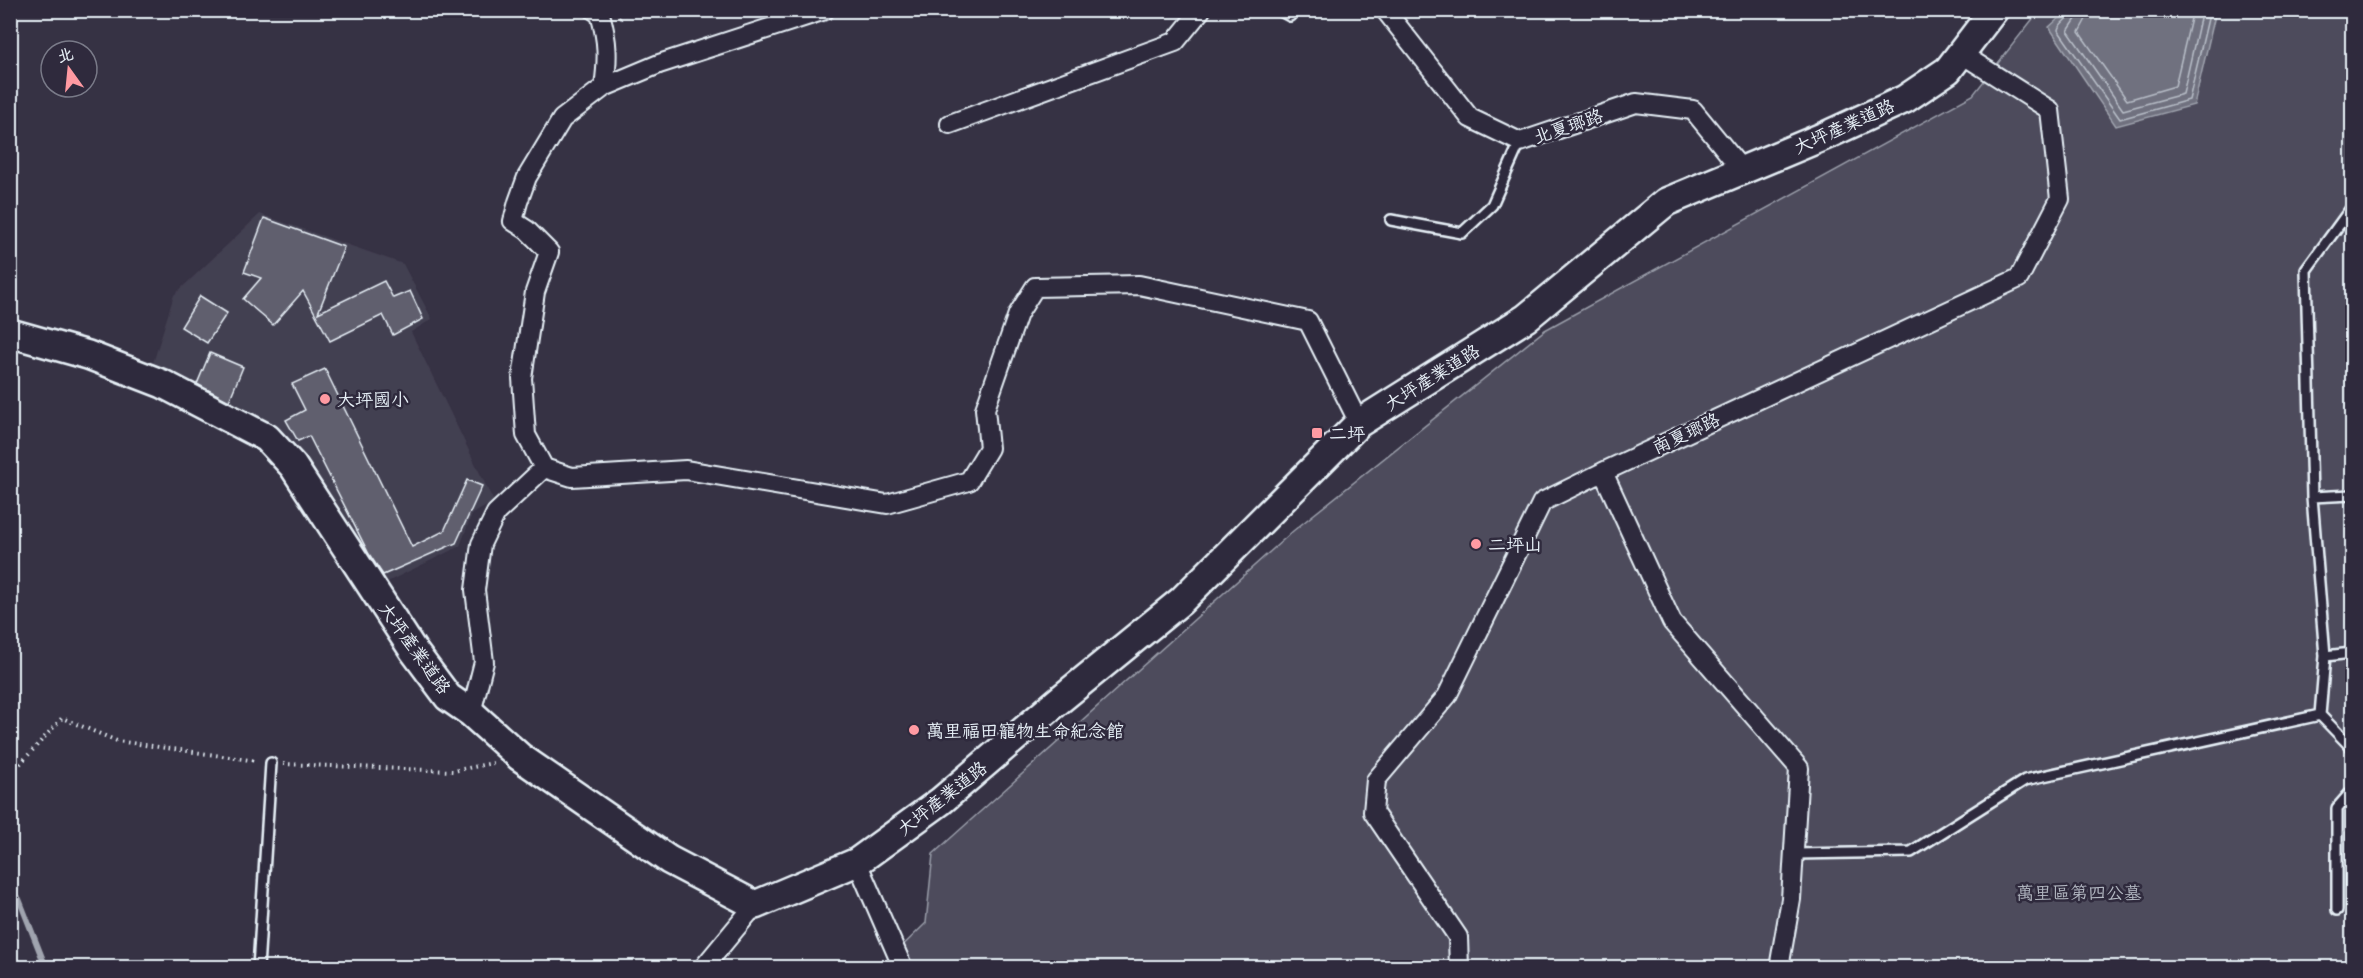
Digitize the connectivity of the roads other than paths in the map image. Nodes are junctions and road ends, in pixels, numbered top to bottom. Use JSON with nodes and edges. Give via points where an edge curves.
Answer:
{"nodes":[{"id":1,"x":594,"y":10,"type":"edge"},
{"id":2,"x":825,"y":10,"type":"edge"},
{"id":3,"x":1202,"y":10,"type":"edge"},
{"id":4,"x":1279,"y":10,"type":"edge"},
{"id":5,"x":1385,"y":10,"type":"edge"},
{"id":6,"x":1994,"y":10,"type":"edge"},
{"id":7,"x":1290,"y":16,"type":"dead end"},
{"id":8,"x":1960,"y":53,"type":"junction"},
{"id":9,"x":604,"y":87,"type":"junction"},
{"id":10,"x":950,"y":124,"type":"dead end"},
{"id":11,"x":1520,"y":142,"type":"junction"},
{"id":12,"x":1742,"y":170,"type":"junction"},
{"id":13,"x":2352,"y":208,"type":"edge"},
{"id":14,"x":1391,"y":220,"type":"dead end"},
{"id":15,"x":10,"y":333,"type":"edge"},
{"id":16,"x":1359,"y":423,"type":"junction"},
{"id":17,"x":544,"y":468,"type":"junction"},
{"id":18,"x":1603,"y":472,"type":"junction"},
{"id":19,"x":2352,"y":495,"type":"edge"},
{"id":20,"x":2312,"y":497,"type":"junction"},
{"id":21,"x":2352,"y":653,"type":"edge"},
{"id":22,"x":2325,"y":656,"type":"junction"},
{"id":23,"x":471,"y":713,"type":"junction"},
{"id":24,"x":2320,"y":715,"type":"junction"},
{"id":25,"x":2352,"y":748,"type":"edge"},
{"id":26,"x":271,"y":763,"type":"dead end"},
{"id":27,"x":2352,"y":791,"type":"edge"},
{"id":28,"x":1794,"y":854,"type":"junction"},
{"id":29,"x":857,"y":862,"type":"junction"},
{"id":30,"x":755,"y":905,"type":"junction"},
{"id":31,"x":2337,"y":910,"type":"dead end"},
{"id":32,"x":258,"y":968,"type":"edge"},
{"id":33,"x":703,"y":968,"type":"edge"},
{"id":34,"x":903,"y":968,"type":"edge"},
{"id":35,"x":1459,"y":968,"type":"edge"},
{"id":36,"x":1779,"y":968,"type":"edge"}],
"edges":[{"from":1,"to":9,"type":"street","via":[[600,14],[605,32],[608,59]]},
{"from":2,"to":9,"type":"street","via":[[659,64]]},
{"from":3,"to":10,"type":"street","via":[[1175,42]]},
{"from":4,"to":7,"type":"lane"},
{"from":5,"to":11,"type":"street","name":"北夏瑯路","via":[[1470,118]]},
{"from":6,"to":8,"type":"street","name":"大坪產業道路"},
{"from":8,"to":12,"type":"street","name":"大坪產業道路","via":[[1948,70],[1905,99]]},
{"from":8,"to":18,"type":"street","name":"南夏瑯路","via":[[2050,110],[2060,199],[2019,278]]},
{"from":9,"to":17,"type":"street","via":[[562,119],[527,177],[513,221],[549,252],[535,292],[522,378],[526,435]]},
{"from":11,"to":12,"type":"street","name":"北夏瑯路","via":[[1636,103],[1693,110]]},
{"from":11,"to":14,"type":"lane","via":[[1492,205],[1462,233]]},
{"from":12,"to":16,"type":"street","name":"大坪產業道路","via":[[1666,202],[1526,318]]},
{"from":13,"to":20,"type":"lane","via":[[2306,270]]},
{"from":15,"to":23,"type":"street","name":"大坪產業道路","via":[[88,355],[163,384],[267,438],[293,466],[406,640],[448,697]]},
{"from":16,"to":17,"type":"street","via":[[1308,321],[1139,285],[1035,287],[1018,314],[985,409],[989,448],[969,480],[887,504],[686,470],[572,477]]},
{"from":16,"to":29,"type":"street","name":"大坪產業道路","via":[[1181,601],[941,801]]},
{"from":17,"to":23,"type":"street","via":[[496,513],[481,544],[475,590],[484,662]]},
{"from":18,"to":28,"type":"street","via":[[1672,622],[1799,768]]},
{"from":18,"to":35,"type":"street","via":[[1542,502],[1447,696],[1376,780],[1373,812],[1458,937]]},
{"from":19,"to":20,"type":"lane"},
{"from":20,"to":22,"type":"lane"},
{"from":21,"to":22,"type":"lane"},
{"from":22,"to":24,"type":"lane"},
{"from":23,"to":30,"type":"street","name":"大坪產業道路","via":[[520,757],[669,860]]},
{"from":24,"to":25,"type":"lane"},
{"from":24,"to":28,"type":"lane","via":[[2025,780],[1911,852]]},
{"from":26,"to":32,"type":"lane"},
{"from":27,"to":31,"type":"lane","via":[[2337,808]]},
{"from":28,"to":36,"type":"street"},
{"from":29,"to":30,"type":"street","name":"大坪產業道路"},
{"from":29,"to":34,"type":"street"},
{"from":30,"to":33,"type":"street"}]}
